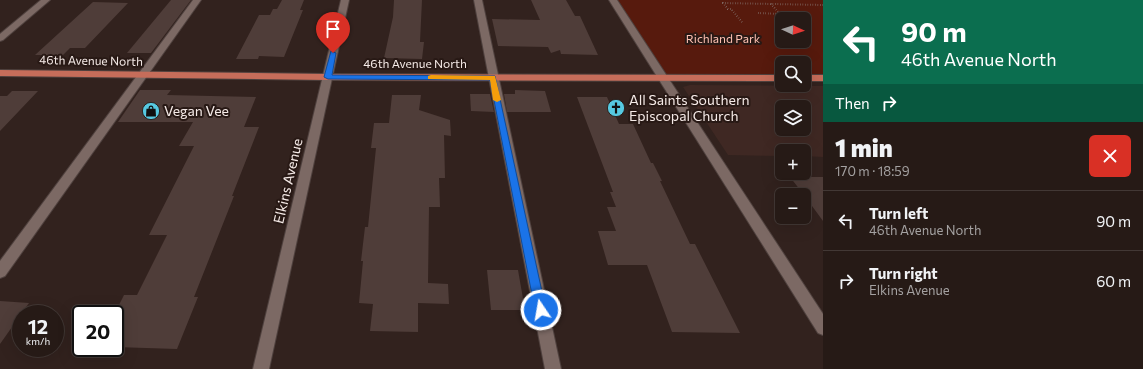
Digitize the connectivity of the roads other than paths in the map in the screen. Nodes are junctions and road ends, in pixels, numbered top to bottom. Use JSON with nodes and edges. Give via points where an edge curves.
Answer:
{"nodes":[{"id":1,"x":46,"y":0,"type":"edge"},
{"id":2,"x":197,"y":0,"type":"edge"},
{"id":3,"x":344,"y":0,"type":"edge"},
{"id":4,"x":478,"y":0,"type":"edge"},
{"id":5,"x":613,"y":0,"type":"edge"},
{"id":6,"x":0,"y":38,"type":"edge"},
{"id":7,"x":0,"y":73,"type":"edge"},
{"id":8,"x":143,"y":75,"type":"junction"},
{"id":9,"x":328,"y":77,"type":"junction"},
{"id":10,"x":662,"y":77,"type":"junction"},
{"id":11,"x":493,"y":78,"type":"junction"},
{"id":12,"x":775,"y":78,"type":"edge"},
{"id":13,"x":811,"y":78,"type":"edge"},
{"id":14,"x":823,"y":79,"type":"edge"},
{"id":15,"x":0,"y":272,"type":"edge"},
{"id":16,"x":823,"y":328,"type":"edge"},
{"id":17,"x":261,"y":369,"type":"edge"},
{"id":18,"x":553,"y":369,"type":"edge"}],
"edges":[{"from":1,"to":6,"type":"street"},
{"from":2,"to":8,"type":"street"},
{"from":3,"to":9,"type":"street","name":"Elkins Avenue"},
{"from":4,"to":11,"type":"street"},
{"from":5,"to":10,"type":"street"},
{"from":7,"to":8,"type":"main road","name":"46th Avenue North"},
{"from":8,"to":9,"type":"main road","name":"46th Avenue North"},
{"from":8,"to":15,"type":"street"},
{"from":9,"to":11,"type":"main road","name":"46th Avenue North"},
{"from":9,"to":17,"type":"street","name":"Elkins Avenue"},
{"from":10,"to":11,"type":"main road","name":"46th Avenue North"},
{"from":10,"to":12,"type":"main road","name":"46th Avenue North"},
{"from":10,"to":16,"type":"street"},
{"from":11,"to":18,"type":"street"},
{"from":13,"to":14,"type":"main road"}]}
